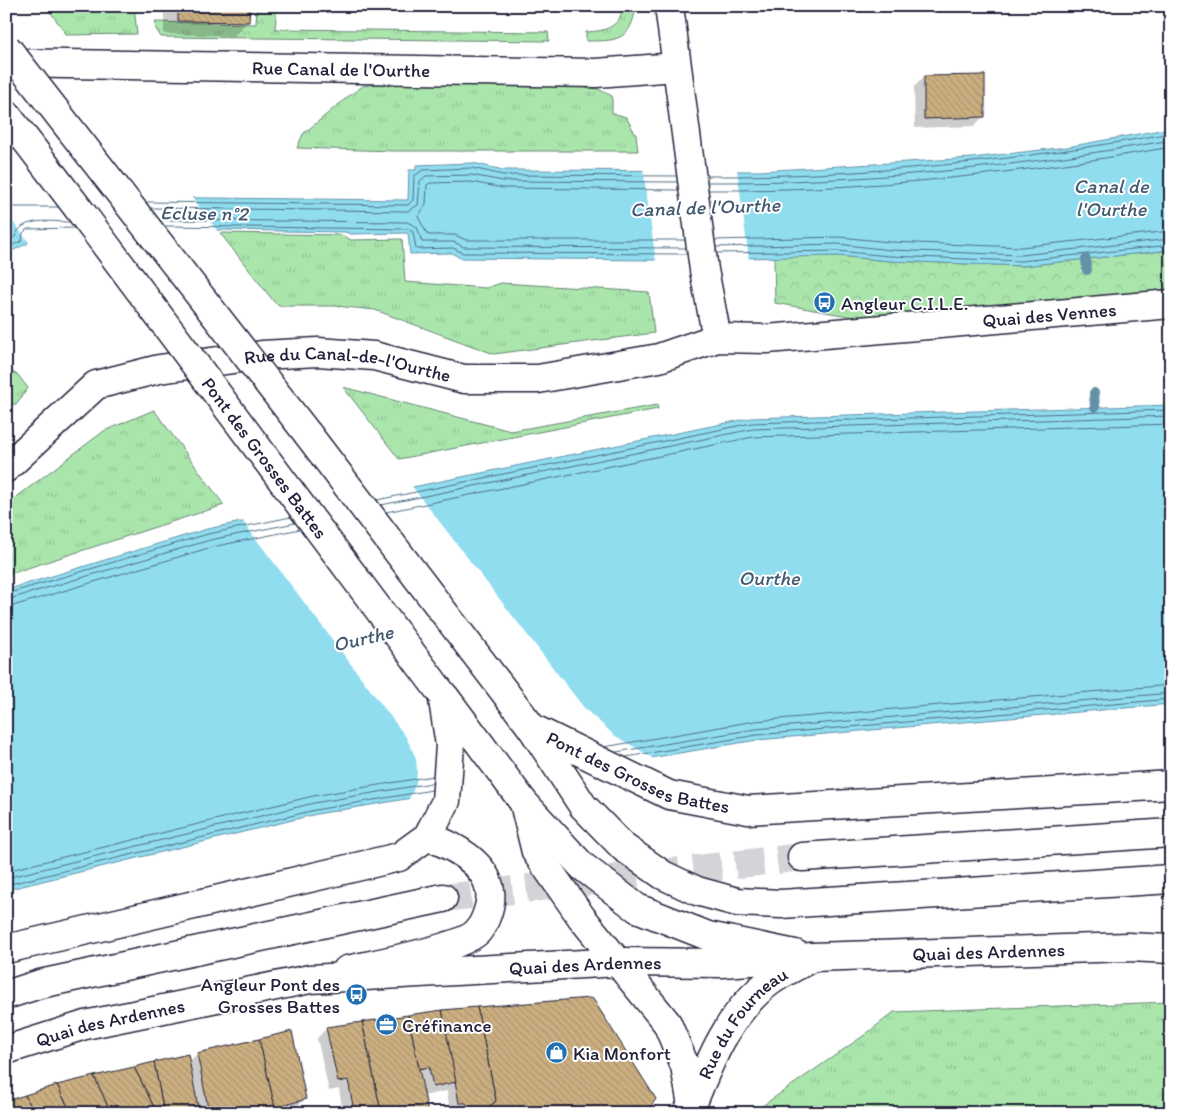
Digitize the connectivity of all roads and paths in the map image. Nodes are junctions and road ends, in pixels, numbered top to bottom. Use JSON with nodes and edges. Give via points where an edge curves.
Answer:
{"nodes":[{"id":1,"x":669,"y":6,"type":"edge"},
{"id":2,"x":6,"y":47,"type":"edge"},
{"id":3,"x":6,"y":63,"type":"edge"},
{"id":4,"x":676,"y":67,"type":"junction"},
{"id":5,"x":6,"y":114,"type":"edge"},
{"id":6,"x":1171,"y":304,"type":"edge"},
{"id":7,"x":716,"y":338,"type":"junction"},
{"id":8,"x":6,"y":468,"type":"edge"},
{"id":9,"x":442,"y":694,"type":"junction"},
{"id":10,"x":532,"y":728,"type":"junction"},
{"id":11,"x":1171,"y":785,"type":"edge"},
{"id":12,"x":524,"y":802,"type":"junction"},
{"id":13,"x":1171,"y":833,"type":"edge"},
{"id":14,"x":428,"y":836,"type":"junction"},
{"id":15,"x":802,"y":857,"type":"tunnel mouth"},
{"id":16,"x":1171,"y":879,"type":"edge"},
{"id":17,"x":443,"y":898,"type":"tunnel mouth"},
{"id":18,"x":1171,"y":941,"type":"edge"},
{"id":19,"x":1128,"y":947,"type":"junction"},
{"id":20,"x":6,"y":949,"type":"edge"},
{"id":21,"x":1171,"y":949,"type":"edge"},
{"id":22,"x":812,"y":957,"type":"junction"},
{"id":23,"x":620,"y":962,"type":"junction"},
{"id":24,"x":310,"y":978,"type":"junction"},
{"id":25,"x":6,"y":995,"type":"edge"},
{"id":26,"x":6,"y":1050,"type":"edge"},
{"id":27,"x":689,"y":1109,"type":"edge"}],
"edges":[{"from":1,"to":4,"type":"main road"},
{"from":2,"to":10,"type":"main road","name":"Pont des Grosses Battes","bridge":true},
{"from":3,"to":4,"type":"main road","name":"Rue Canal de l'Ourthe","via":[[596,73]]},
{"from":4,"to":7,"type":"main road"},
{"from":5,"to":9,"type":"main road","name":"Pont des Grosses Battes","bridge":true},
{"from":6,"to":7,"type":"main road","name":"Quai des Vennes","via":[[766,339]]},
{"from":7,"to":8,"type":"main road","name":"Rue du Canal-de-l'Ourthe","via":[[659,358],[538,379],[464,379],[374,356],[318,352],[262,355],[159,369],[96,385]]},
{"from":9,"to":12,"type":"main road","name":"Pont des Grosses Battes"},
{"from":9,"to":14,"type":"main road","via":[[450,745],[449,778],[446,801]]},
{"from":10,"to":11,"type":"main road","name":"Pont des Grosses Battes","via":[[669,795],[748,810]]},
{"from":10,"to":16,"type":"main road","name":"Pont des Grosses Battes","via":[[583,806],[623,847],[663,875],[697,891],[737,902],[781,904]]},
{"from":12,"to":22,"type":"main road","name":"Pont des Grosses Battes","via":[[582,866],[637,908],[708,936]]},
{"from":12,"to":23,"type":"main road","name":"Rue du Fourneau","via":[[536,852],[582,918]]},
{"from":13,"to":15,"type":"main road"},
{"from":14,"to":20,"type":"main road","via":[[399,857]]},
{"from":14,"to":24,"type":"main road","via":[[448,844],[474,862],[488,879],[492,902],[478,931],[452,945]]},
{"from":17,"to":25,"type":"main road","via":[[49,982]]},
{"from":18,"to":19,"type":"main road","name":"Quai des Ardennes"},
{"from":19,"to":21,"type":"main road"},
{"from":19,"to":22,"type":"main road","name":"Quai des Ardennes"},
{"from":22,"to":23,"type":"main road","name":"Quai des Ardennes","via":[[722,963]]},
{"from":22,"to":27,"type":"main road","name":"Rue du Fourneau","via":[[771,981],[740,1010],[711,1059]]},
{"from":23,"to":24,"type":"main road","name":"Quai des Ardennes"},
{"from":23,"to":27,"type":"main road","name":"Rue du Fourneau","via":[[667,1023],[685,1066]]},
{"from":24,"to":26,"type":"main road","name":"Quai des Ardennes","via":[[85,1025]]}]}
